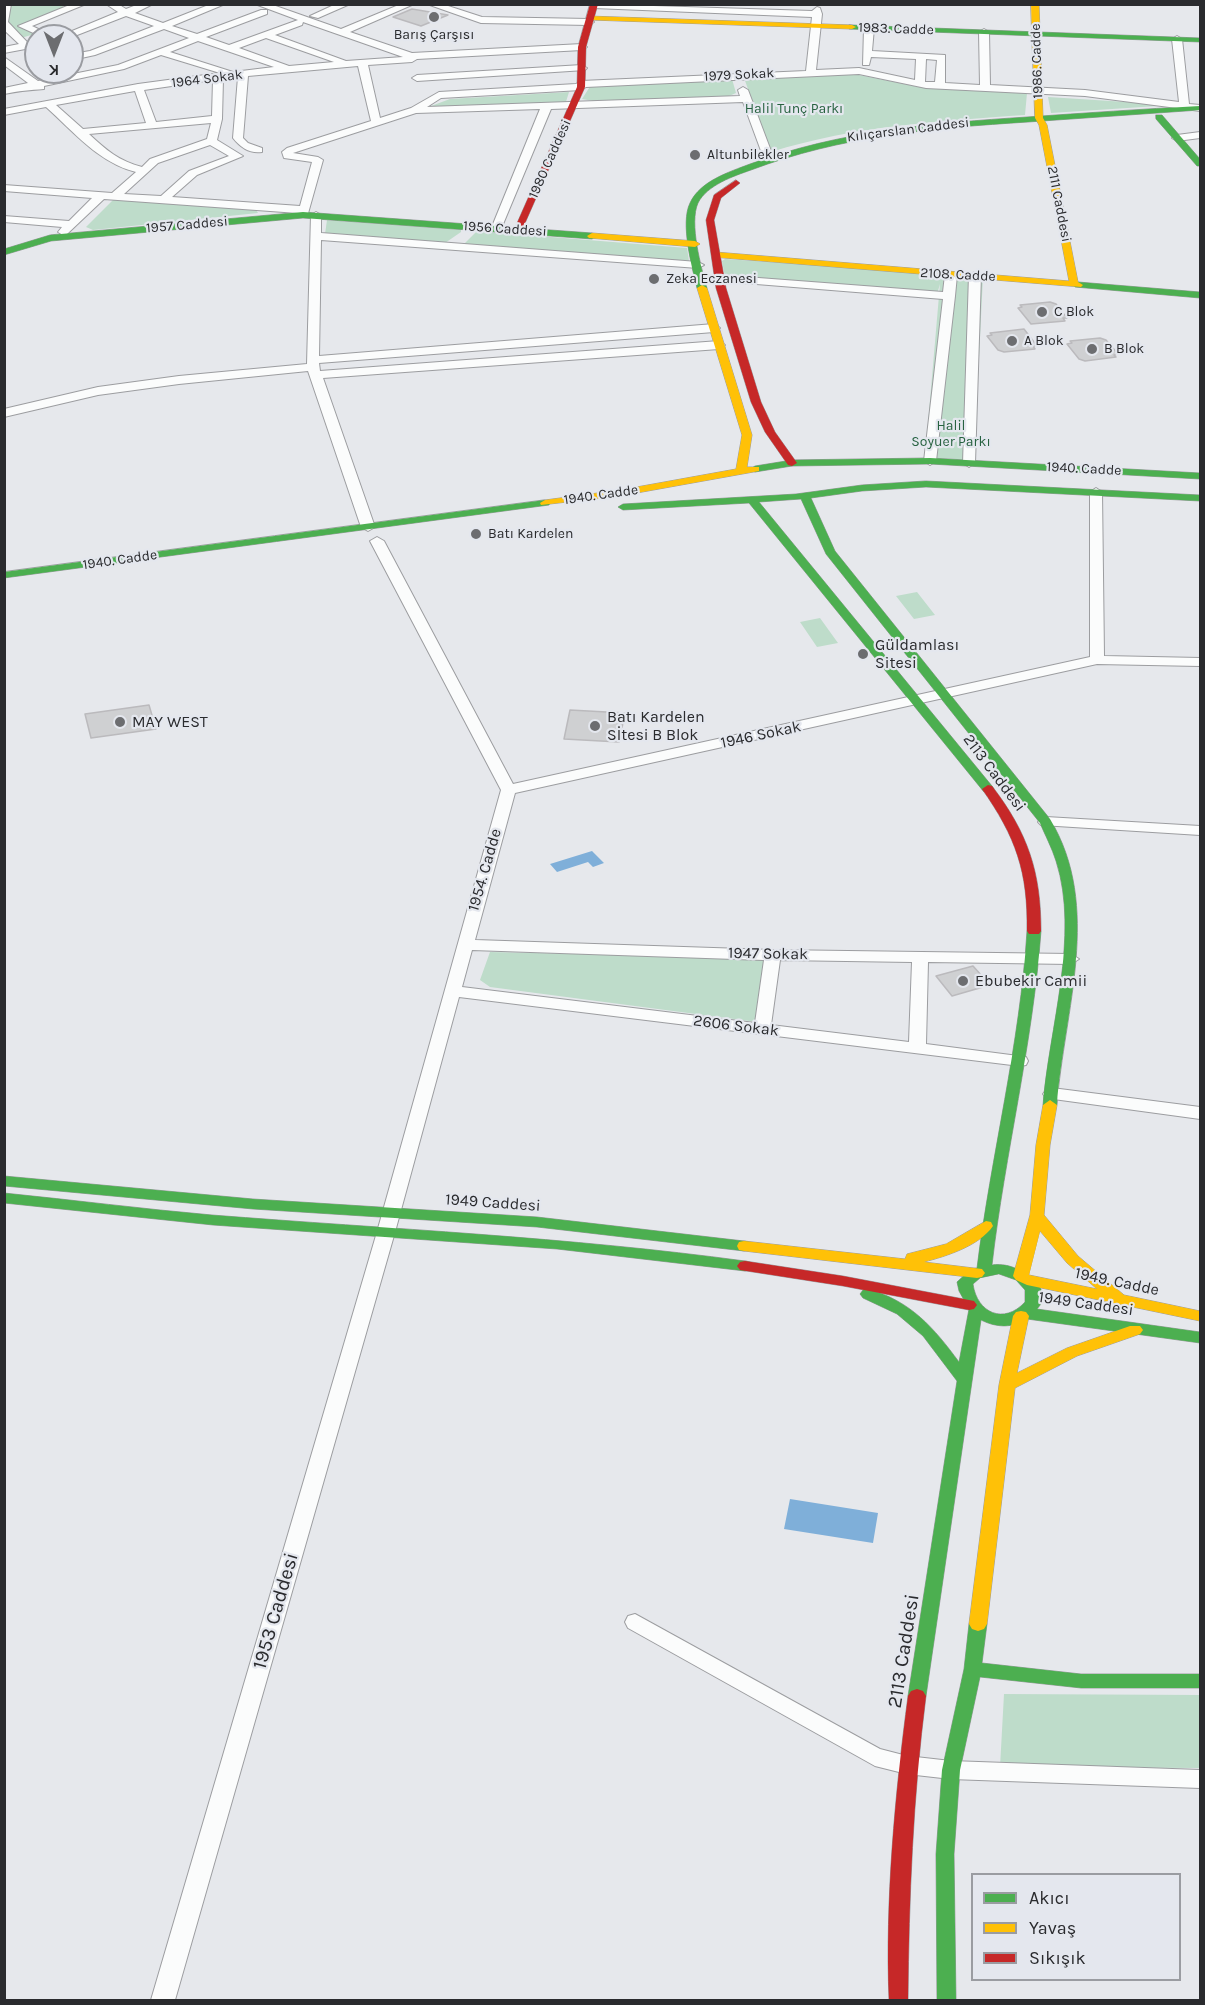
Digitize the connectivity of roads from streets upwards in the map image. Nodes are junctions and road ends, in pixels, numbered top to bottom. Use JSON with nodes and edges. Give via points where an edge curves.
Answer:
{"nodes":[{"id":1,"x":110,"y":4,"type":"edge"},
{"id":2,"x":149,"y":4,"type":"edge"},
{"id":3,"x":221,"y":4,"type":"edge"},
{"id":4,"x":346,"y":4,"type":"edge"},
{"id":5,"x":410,"y":4,"type":"edge"},
{"id":6,"x":430,"y":4,"type":"edge"},
{"id":7,"x":1035,"y":4,"type":"edge"},
{"id":8,"x":5,"y":6,"type":"edge"},
{"id":9,"x":74,"y":6,"type":"edge"},
{"id":10,"x":628,"y":6,"type":"edge"},
{"id":11,"x":681,"y":7,"type":"edge"},
{"id":12,"x":262,"y":8,"type":"edge"},
{"id":13,"x":735,"y":8,"type":"edge"},
{"id":14,"x":788,"y":9,"type":"edge"},
{"id":15,"x":592,"y":12,"type":"edge"},
{"id":16,"x":126,"y":14,"type":"junction"},
{"id":17,"x":817,"y":15,"type":"edge"},
{"id":18,"x":315,"y":16,"type":"dead end"},
{"id":19,"x":299,"y":22,"type":"dead end"},
{"id":20,"x":4,"y":23,"type":"edge"},
{"id":21,"x":28,"y":24,"type":"edge"},
{"id":22,"x":164,"y":26,"type":"junction"},
{"id":23,"x":869,"y":27,"type":"junction"},
{"id":24,"x":84,"y":29,"type":"edge"},
{"id":25,"x":341,"y":32,"type":"junction"},
{"id":26,"x":984,"y":32,"type":"junction"},
{"id":27,"x":1036,"y":34,"type":"junction"},
{"id":28,"x":265,"y":35,"type":"junction"},
{"id":29,"x":198,"y":37,"type":"junction"},
{"id":30,"x":24,"y":39,"type":"edge"},
{"id":31,"x":1178,"y":39,"type":"junction"},
{"id":32,"x":1200,"y":40,"type":"edge"},
{"id":33,"x":24,"y":46,"type":"edge"},
{"id":34,"x":582,"y":47,"type":"junction"},
{"id":35,"x":231,"y":48,"type":"junction"},
{"id":36,"x":4,"y":50,"type":"edge"},
{"id":37,"x":84,"y":50,"type":"edge"},
{"id":38,"x":161,"y":52,"type":"junction"},
{"id":39,"x":92,"y":53,"type":"junction"},
{"id":40,"x":478,"y":53,"type":"junction"},
{"id":41,"x":867,"y":54,"type":"junction"},
{"id":42,"x":84,"y":55,"type":"edge"},
{"id":43,"x":921,"y":56,"type":"junction"},
{"id":44,"x":411,"y":58,"type":"junction"},
{"id":45,"x":4,"y":60,"type":"edge"},
{"id":46,"x":363,"y":62,"type":"junction"},
{"id":47,"x":348,"y":63,"type":"junction"},
{"id":48,"x":22,"y":68,"type":"junction"},
{"id":49,"x":582,"y":68,"type":"junction"},
{"id":50,"x":290,"y":69,"type":"junction"},
{"id":51,"x":24,"y":70,"type":"edge"},
{"id":52,"x":4,"y":72,"type":"edge"},
{"id":53,"x":130,"y":72,"type":"junction"},
{"id":54,"x":811,"y":72,"type":"junction"},
{"id":55,"x":865,"y":73,"type":"junction"},
{"id":56,"x":486,"y":74,"type":"junction"},
{"id":57,"x":239,"y":75,"type":"junction"},
{"id":58,"x":737,"y":75,"type":"junction"},
{"id":59,"x":218,"y":77,"type":"junction"},
{"id":60,"x":84,"y":78,"type":"edge"},
{"id":61,"x":36,"y":84,"type":"joint"},
{"id":62,"x":920,"y":84,"type":"junction"},
{"id":63,"x":159,"y":85,"type":"junction"},
{"id":64,"x":581,"y":86,"type":"junction"},
{"id":65,"x":940,"y":86,"type":"junction"},
{"id":66,"x":138,"y":87,"type":"junction"},
{"id":67,"x":985,"y":88,"type":"junction"},
{"id":68,"x":1038,"y":90,"type":"junction"},
{"id":69,"x":4,"y":91,"type":"edge"},
{"id":70,"x":421,"y":91,"type":"junction"},
{"id":71,"x":493,"y":92,"type":"junction"},
{"id":72,"x":746,"y":99,"type":"junction"},
{"id":73,"x":53,"y":102,"type":"junction"},
{"id":74,"x":573,"y":104,"type":"junction"},
{"id":75,"x":547,"y":105,"type":"junction"},
{"id":76,"x":1184,"y":106,"type":"junction"},
{"id":77,"x":1200,"y":108,"type":"edge"},
{"id":78,"x":415,"y":110,"type":"junction"},
{"id":79,"x":4,"y":112,"type":"edge"},
{"id":80,"x":1200,"y":114,"type":"edge"},
{"id":81,"x":1159,"y":117,"type":"junction"},
{"id":82,"x":217,"y":119,"type":"junction"},
{"id":83,"x":376,"y":122,"type":"junction"},
{"id":84,"x":1041,"y":122,"type":"junction"},
{"id":85,"x":152,"y":124,"type":"junction"},
{"id":86,"x":83,"y":132,"type":"junction"},
{"id":87,"x":1200,"y":135,"type":"edge"},
{"id":88,"x":1177,"y":138,"type":"junction"},
{"id":89,"x":212,"y":141,"type":"junction"},
{"id":90,"x":238,"y":156,"type":"junction"},
{"id":91,"x":769,"y":159,"type":"junction"},
{"id":92,"x":1200,"y":164,"type":"edge"},
{"id":93,"x":143,"y":170,"type":"junction"},
{"id":94,"x":4,"y":188,"type":"edge"},
{"id":95,"x":101,"y":195,"type":"junction"},
{"id":96,"x":115,"y":196,"type":"junction"},
{"id":97,"x":164,"y":200,"type":"junction"},
{"id":98,"x":308,"y":213,"type":"junction"},
{"id":99,"x":4,"y":219,"type":"edge"},
{"id":100,"x":71,"y":224,"type":"junction"},
{"id":101,"x":475,"y":227,"type":"junction"},
{"id":102,"x":496,"y":229,"type":"junction"},
{"id":103,"x":518,"y":230,"type":"junction"},
{"id":104,"x":315,"y":236,"type":"junction"},
{"id":105,"x":58,"y":237,"type":"junction"},
{"id":106,"x":695,"y":244,"type":"junction"},
{"id":107,"x":456,"y":246,"type":"junction"},
{"id":108,"x":4,"y":252,"type":"edge"},
{"id":109,"x":715,"y":255,"type":"junction"},
{"id":110,"x":698,"y":265,"type":"junction"},
{"id":111,"x":951,"y":275,"type":"junction"},
{"id":112,"x":975,"y":275,"type":"junction"},
{"id":113,"x":719,"y":278,"type":"junction"},
{"id":114,"x":1074,"y":284,"type":"junction"},
{"id":115,"x":1200,"y":295,"type":"edge"},
{"id":116,"x":948,"y":296,"type":"junction"},
{"id":117,"x":714,"y":327,"type":"junction"},
{"id":118,"x":719,"y":345,"type":"junction"},
{"id":119,"x":313,"y":367,"type":"junction"},
{"id":120,"x":4,"y":413,"type":"edge"},
{"id":121,"x":930,"y":461,"type":"junction"},
{"id":122,"x":969,"y":463,"type":"junction"},
{"id":123,"x":741,"y":471,"type":"junction"},
{"id":124,"x":797,"y":473,"type":"junction"},
{"id":125,"x":1200,"y":476,"type":"edge"},
{"id":126,"x":1096,"y":492,"type":"junction"},
{"id":127,"x":805,"y":496,"type":"junction"},
{"id":128,"x":1200,"y":498,"type":"edge"},
{"id":129,"x":752,"y":500,"type":"junction"},
{"id":130,"x":609,"y":509,"type":"dead end"},
{"id":131,"x":368,"y":527,"type":"junction"},
{"id":132,"x":377,"y":541,"type":"dead end"},
{"id":133,"x":4,"y":575,"type":"edge"},
{"id":134,"x":1097,"y":660,"type":"junction"},
{"id":135,"x":1200,"y":662,"type":"edge"},
{"id":136,"x":945,"y":694,"type":"junction"},
{"id":137,"x":917,"y":701,"type":"junction"},
{"id":138,"x":508,"y":790,"type":"junction"},
{"id":139,"x":1046,"y":822,"type":"junction"},
{"id":140,"x":1200,"y":831,"type":"edge"},
{"id":141,"x":464,"y":945,"type":"junction"},
{"id":142,"x":773,"y":955,"type":"junction"},
{"id":143,"x":920,"y":956,"type":"junction"},
{"id":144,"x":1034,"y":958,"type":"junction"},
{"id":145,"x":1071,"y":959,"type":"junction"},
{"id":146,"x":452,"y":991,"type":"junction"},
{"id":147,"x":762,"y":1029,"type":"junction"},
{"id":148,"x":917,"y":1048,"type":"junction"},
{"id":149,"x":1020,"y":1060,"type":"junction"},
{"id":150,"x":1052,"y":1094,"type":"junction"},
{"id":151,"x":1200,"y":1113,"type":"edge"},
{"id":152,"x":4,"y":1181,"type":"edge"},
{"id":153,"x":4,"y":1198,"type":"edge"},
{"id":154,"x":1037,"y":1215,"type":"junction"},
{"id":155,"x":388,"y":1222,"type":"junction"},
{"id":156,"x":986,"y":1227,"type":"junction"},
{"id":157,"x":869,"y":1260,"type":"junction"},
{"id":158,"x":980,"y":1272,"type":"junction"},
{"id":159,"x":1024,"y":1278,"type":"junction"},
{"id":160,"x":843,"y":1281,"type":"junction"},
{"id":161,"x":1126,"y":1302,"type":"junction"},
{"id":162,"x":972,"y":1308,"type":"junction"},
{"id":163,"x":1024,"y":1314,"type":"junction"},
{"id":164,"x":1200,"y":1316,"type":"edge"},
{"id":165,"x":1142,"y":1328,"type":"junction"},
{"id":166,"x":1200,"y":1338,"type":"edge"},
{"id":167,"x":965,"y":1381,"type":"junction"},
{"id":168,"x":1007,"y":1384,"type":"junction"},
{"id":169,"x":635,"y":1622,"type":"dead end"},
{"id":170,"x":973,"y":1669,"type":"junction"},
{"id":171,"x":1200,"y":1681,"type":"edge"},
{"id":172,"x":907,"y":1766,"type":"junction"},
{"id":173,"x":951,"y":1770,"type":"junction"},
{"id":174,"x":1200,"y":1779,"type":"edge"},
{"id":175,"x":163,"y":2001,"type":"edge"},
{"id":176,"x":898,"y":2001,"type":"edge"},
{"id":177,"x":946,"y":2001,"type":"edge"}],
"edges":[{"from":1,"to":16,"type":"street"},
{"from":2,"to":16,"type":"street"},
{"from":3,"to":22,"type":"street"},
{"from":4,"to":18,"type":"street"},
{"from":5,"to":25,"type":"street"},
{"from":6,"to":15,"type":"street","via":[[481,20]]},
{"from":7,"to":27,"type":"street","name":"1986. Cadde"},
{"from":8,"to":20,"type":"street"},
{"from":9,"to":21,"type":"street"},
{"from":10,"to":11,"type":"street"},
{"from":10,"to":15,"type":"street"},
{"from":11,"to":13,"type":"street"},
{"from":12,"to":25,"type":"street"},
{"from":12,"to":29,"type":"street"},
{"from":13,"to":14,"type":"street"},
{"from":14,"to":17,"type":"street"},
{"from":15,"to":17,"type":"street","name":"1983. Cadde"},
{"from":15,"to":34,"type":"street"},
{"from":16,"to":22,"type":"street"},
{"from":16,"to":24,"type":"street"},
{"from":17,"to":23,"type":"street","name":"1983. Cadde"},
{"from":17,"to":54,"type":"street"},
{"from":19,"to":28,"type":"street"},
{"from":20,"to":30,"type":"street"},
{"from":22,"to":29,"type":"street"},
{"from":22,"to":39,"type":"street"},
{"from":23,"to":26,"type":"street","name":"1983. Cadde"},
{"from":23,"to":41,"type":"street"},
{"from":25,"to":44,"type":"street"},
{"from":26,"to":27,"type":"street","name":"1983. Cadde"},
{"from":26,"to":67,"type":"street"},
{"from":27,"to":31,"type":"street","name":"1983. Cadde"},
{"from":27,"to":68,"type":"street","name":"1986. Cadde"},
{"from":28,"to":35,"type":"street"},
{"from":28,"to":47,"type":"street"},
{"from":29,"to":35,"type":"street"},
{"from":29,"to":38,"type":"street"},
{"from":31,"to":32,"type":"street","name":"1983. Cadde"},
{"from":31,"to":76,"type":"street"},
{"from":33,"to":36,"type":"street"},
{"from":34,"to":40,"type":"street","name":"1964 Sokak"},
{"from":34,"to":49,"type":"street"},
{"from":35,"to":50,"type":"street"},
{"from":37,"to":39,"type":"street"},
{"from":38,"to":53,"type":"street"},
{"from":38,"to":57,"type":"street"},
{"from":39,"to":42,"type":"street"},
{"from":39,"to":53,"type":"street"},
{"from":40,"to":44,"type":"street","name":"1964 Sokak"},
{"from":40,"to":56,"type":"street"},
{"from":41,"to":43,"type":"street"},
{"from":41,"to":55,"type":"street"},
{"from":43,"to":62,"type":"street"},
{"from":43,"to":65,"type":"street","via":[[942,57]]},
{"from":44,"to":46,"type":"street","name":"1964 Sokak"},
{"from":44,"to":70,"type":"street"},
{"from":45,"to":48,"type":"street"},
{"from":46,"to":47,"type":"street","name":"1964 Sokak"},
{"from":46,"to":83,"type":"street"},
{"from":47,"to":50,"type":"street","name":"1964 Sokak"},
{"from":48,"to":51,"type":"street"},
{"from":48,"to":52,"type":"street"},
{"from":49,"to":56,"type":"street"},
{"from":49,"to":64,"type":"street"},
{"from":50,"to":57,"type":"street","name":"1964 Sokak"},
{"from":53,"to":60,"type":"street"},
{"from":53,"to":63,"type":"street"},
{"from":54,"to":55,"type":"street","name":"1979 Sokak"},
{"from":54,"to":58,"type":"street","name":"1979 Sokak"},
{"from":55,"to":62,"type":"street","name":"1979 Sokak"},
{"from":56,"to":70,"type":"street"},
{"from":56,"to":71,"type":"street"},
{"from":57,"to":59,"type":"street","name":"1964 Sokak"},
{"from":57,"to":90,"type":"street","via":[[238,138],[258,150]]},
{"from":58,"to":64,"type":"street","name":"1979 Sokak"},
{"from":58,"to":72,"type":"street"},
{"from":59,"to":63,"type":"street","name":"1964 Sokak"},
{"from":59,"to":82,"type":"street"},
{"from":61,"to":69,"type":"street"},
{"from":61,"to":73,"type":"street"},
{"from":62,"to":65,"type":"street","name":"1979 Sokak"},
{"from":63,"to":66,"type":"street","name":"1964 Sokak"},
{"from":64,"to":71,"type":"street","name":"1979 Sokak"},
{"from":64,"to":74,"type":"street","name":"1980 Caddesi"},
{"from":65,"to":67,"type":"street","name":"1979 Sokak"},
{"from":66,"to":73,"type":"street","name":"1964 Sokak"},
{"from":66,"to":85,"type":"street"},
{"from":67,"to":68,"type":"street","name":"1979 Sokak"},
{"from":68,"to":76,"type":"street","name":"1979 Sokak"},
{"from":68,"to":84,"type":"street","name":"1986. Cadde"},
{"from":70,"to":71,"type":"street","name":"1979 Sokak"},
{"from":70,"to":78,"type":"street","name":"1979 Sokak"},
{"from":72,"to":74,"type":"street"},
{"from":72,"to":91,"type":"street"},
{"from":73,"to":79,"type":"street","name":"1964 Sokak"},
{"from":73,"to":86,"type":"street"},
{"from":74,"to":75,"type":"street"},
{"from":74,"to":103,"type":"street","name":"1980 Caddesi"},
{"from":75,"to":78,"type":"street"},
{"from":75,"to":102,"type":"street"},
{"from":76,"to":77,"type":"street","name":"1979 Sokak"},
{"from":77,"to":84,"type":"street","name":"Kılıçarslan Caddesi"},
{"from":78,"to":83,"type":"street","name":"1979 Sokak"},
{"from":80,"to":81,"type":"street","name":"Kılıçarslan Caddesi"},
{"from":81,"to":84,"type":"street","name":"Kılıçarslan Caddesi"},
{"from":81,"to":88,"type":"street"},
{"from":82,"to":85,"type":"street"},
{"from":82,"to":89,"type":"street"},
{"from":83,"to":98,"type":"street","name":"1979 Sokak","via":[[286,154],[318,159]]},
{"from":84,"to":91,"type":"street","name":"Kılıçarslan Caddesi","via":[[925,126],[864,134]]},
{"from":84,"to":109,"type":"street","name":"Kılıçarslan Caddesi","via":[[903,135],[838,147],[776,165],[717,197],[710,220]]},
{"from":84,"to":114,"type":"street","name":"2111 Caddesi"},
{"from":85,"to":86,"type":"street"},
{"from":86,"to":93,"type":"street","via":[[108,157]]},
{"from":87,"to":88,"type":"street"},
{"from":88,"to":92,"type":"street"},
{"from":89,"to":90,"type":"street"},
{"from":89,"to":93,"type":"street","via":[[154,161]]},
{"from":90,"to":97,"type":"street","via":[[193,173]]},
{"from":91,"to":106,"type":"street","name":"Kılıçarslan Caddesi","via":[[722,179],[697,197],[691,220]]},
{"from":93,"to":96,"type":"street"},
{"from":94,"to":95,"type":"street"},
{"from":95,"to":96,"type":"street"},
{"from":95,"to":100,"type":"street"},
{"from":96,"to":97,"type":"street"},
{"from":97,"to":98,"type":"street"},
{"from":98,"to":101,"type":"street","name":"1956 Caddesi"},
{"from":98,"to":104,"type":"street"},
{"from":98,"to":105,"type":"street","name":"1957 Caddesi"},
{"from":99,"to":100,"type":"street"},
{"from":100,"to":105,"type":"street"},
{"from":101,"to":102,"type":"street","name":"1956 Caddesi"},
{"from":101,"to":107,"type":"street"},
{"from":102,"to":103,"type":"street","name":"1956 Caddesi"},
{"from":103,"to":106,"type":"street","name":"1956 Caddesi"},
{"from":104,"to":107,"type":"street"},
{"from":104,"to":119,"type":"street"},
{"from":105,"to":108,"type":"street","name":"1957 Caddesi"},
{"from":106,"to":110,"type":"street","name":"Kılıçarslan Caddesi"},
{"from":107,"to":110,"type":"street"},
{"from":109,"to":111,"type":"street","name":"2108. Cadde"},
{"from":109,"to":113,"type":"street","name":"Kılıçarslan Caddesi"},
{"from":110,"to":117,"type":"street","name":"Kılıçarslan Caddesi"},
{"from":111,"to":112,"type":"street","name":"2108. Cadde"},
{"from":111,"to":116,"type":"street"},
{"from":112,"to":114,"type":"street","name":"2108. Cadde"},
{"from":112,"to":122,"type":"street"},
{"from":113,"to":116,"type":"street"},
{"from":113,"to":124,"type":"street","name":"Kılıçarslan Caddesi","via":[[756,402]]},
{"from":114,"to":115,"type":"street","name":"2108. Cadde"},
{"from":116,"to":121,"type":"street"},
{"from":117,"to":118,"type":"street","name":"Kılıçarslan Caddesi"},
{"from":117,"to":119,"type":"street"},
{"from":118,"to":119,"type":"street"},
{"from":118,"to":123,"type":"street","name":"Kılıçarslan Caddesi","via":[[747,435]]},
{"from":119,"to":120,"type":"street","via":[[98,391]]},
{"from":119,"to":131,"type":"street"},
{"from":121,"to":122,"type":"street","name":"1940. Cadde"},
{"from":121,"to":124,"type":"street","name":"1940. Cadde"},
{"from":122,"to":125,"type":"street","name":"1940. Cadde"},
{"from":123,"to":124,"type":"street","name":"1940. Cadde"},
{"from":123,"to":129,"type":"street","name":"2113 Caddesi"},
{"from":123,"to":131,"type":"street","name":"1940. Cadde","via":[[620,493]]},
{"from":124,"to":127,"type":"street","name":"2113 Caddesi"},
{"from":126,"to":127,"type":"street","name":"1940. Cadde","via":[[926,484]]},
{"from":126,"to":128,"type":"street","name":"1940. Cadde"},
{"from":126,"to":134,"type":"street"},
{"from":127,"to":129,"type":"street","name":"1940. Cadde"},
{"from":127,"to":136,"type":"street","name":"2113 Caddesi","via":[[830,552]]},
{"from":129,"to":130,"type":"street","name":"1940. Cadde"},
{"from":129,"to":137,"type":"street","name":"2113 Caddesi"},
{"from":131,"to":133,"type":"street","name":"1940. Cadde"},
{"from":132,"to":138,"type":"street"},
{"from":134,"to":135,"type":"street","name":"1946 Sokak"},
{"from":134,"to":136,"type":"street","name":"1946 Sokak"},
{"from":136,"to":137,"type":"street","name":"1946 Sokak"},
{"from":136,"to":139,"type":"street","name":"2113 Caddesi"},
{"from":137,"to":138,"type":"street","name":"1946 Sokak"},
{"from":137,"to":144,"type":"street","name":"2113 Caddesi","via":[[1017,831],[1035,892]]},
{"from":138,"to":141,"type":"street","name":"1954. Cadde"},
{"from":139,"to":140,"type":"street"},
{"from":139,"to":145,"type":"street","name":"2113 Caddesi","via":[[1063,862],[1070,900]]},
{"from":141,"to":142,"type":"street","name":"1947 Sokak"},
{"from":141,"to":146,"type":"street","name":"1954. Cadde"},
{"from":142,"to":143,"type":"street","name":"1947 Sokak"},
{"from":142,"to":147,"type":"street"},
{"from":143,"to":144,"type":"street","name":"1947 Sokak"},
{"from":143,"to":148,"type":"street"},
{"from":144,"to":145,"type":"street","name":"1947 Sokak"},
{"from":144,"to":149,"type":"street","name":"2113 Caddesi"},
{"from":145,"to":150,"type":"street","name":"2113 Caddesi","via":[[1053,1065]]},
{"from":146,"to":147,"type":"street","name":"2606 Sokak"},
{"from":146,"to":155,"type":"street","name":"1954. Cadde"},
{"from":147,"to":148,"type":"street","name":"2606 Sokak"},
{"from":148,"to":149,"type":"street","name":"2606 Sokak"},
{"from":149,"to":156,"type":"street","name":"2113 Caddesi"},
{"from":150,"to":151,"type":"street"},
{"from":150,"to":154,"type":"street","name":"2113 Caddesi"},
{"from":152,"to":155,"type":"street","name":"1949 Caddesi","via":[[253,1204]]},
{"from":153,"to":155,"type":"street","name":"1949 Caddesi","via":[[240,1222]]},
{"from":154,"to":159,"type":"street","name":"2113 Caddesi"},
{"from":154,"to":161,"type":"street","via":[[1081,1270]]},
{"from":155,"to":157,"type":"street","name":"1949 Caddesi","via":[[548,1223]]},
{"from":155,"to":160,"type":"street","name":"1949 Caddesi","via":[[678,1256]]},
{"from":155,"to":175,"type":"street","name":"1953 Caddesi"},
{"from":156,"to":157,"type":"street","via":[[947,1252]]},
{"from":156,"to":158,"type":"street","name":"2113 Caddesi"},
{"from":157,"to":158,"type":"street","name":"1949 Caddesi"},
{"from":158,"to":159,"type":"street","via":[[999,1269]]},
{"from":158,"to":162,"type":"street","via":[[964,1287],[965,1299]]},
{"from":159,"to":161,"type":"street","name":"1949. Cadde"},
{"from":159,"to":163,"type":"street","via":[[1034,1290],[1035,1299]]},
{"from":160,"to":162,"type":"street","name":"1949 Caddesi"},
{"from":160,"to":167,"type":"street","via":[[902,1310],[928,1332]]},
{"from":161,"to":164,"type":"street","name":"1949. Cadde"},
{"from":162,"to":163,"type":"street","via":[[997,1319]]},
{"from":162,"to":167,"type":"street","name":"2113 Caddesi"},
{"from":163,"to":165,"type":"street","name":"1949 Caddesi"},
{"from":163,"to":168,"type":"street"},
{"from":165,"to":166,"type":"street"},
{"from":165,"to":168,"type":"street","via":[[1072,1352]]},
{"from":167,"to":172,"type":"street","name":"2113 Caddesi"},
{"from":168,"to":170,"type":"street"},
{"from":169,"to":172,"type":"street","via":[[875,1757]]},
{"from":170,"to":171,"type":"street","via":[[1081,1681]]},
{"from":170,"to":173,"type":"street"},
{"from":172,"to":173,"type":"street"},
{"from":172,"to":176,"type":"street","name":"2113 Caddesi","via":[[900,1857]]},
{"from":173,"to":174,"type":"street"},
{"from":173,"to":177,"type":"street","via":[[945,1854]]}]}
